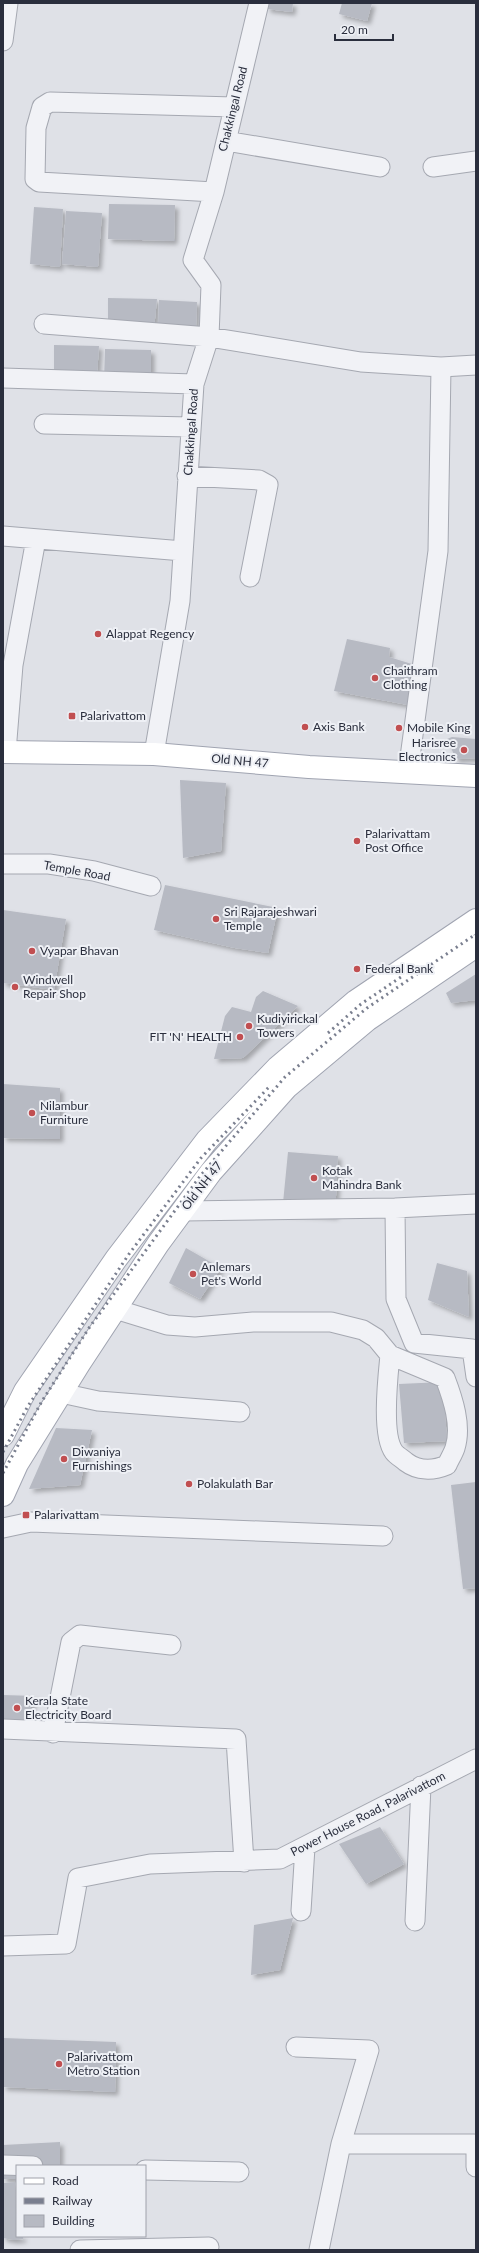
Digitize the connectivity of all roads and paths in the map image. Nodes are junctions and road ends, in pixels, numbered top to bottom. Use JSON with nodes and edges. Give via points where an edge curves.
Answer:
{"nodes":[{"id":1,"x":8,"y":3,"type":"edge"},
{"id":2,"x":259,"y":3,"type":"edge"},
{"id":3,"x":3,"y":41,"type":"edge"},
{"id":4,"x":234,"y":108,"type":"junction"},
{"id":5,"x":226,"y":141,"type":"junction"},
{"id":6,"x":476,"y":161,"type":"edge"},
{"id":7,"x":380,"y":166,"type":"dead end"},
{"id":8,"x":433,"y":167,"type":"dead end"},
{"id":9,"x":214,"y":192,"type":"junction"},
{"id":10,"x":44,"y":324,"type":"dead end"},
{"id":11,"x":209,"y":337,"type":"junction"},
{"id":12,"x":476,"y":365,"type":"edge"},
{"id":13,"x":441,"y":367,"type":"junction"},
{"id":14,"x":3,"y":378,"type":"edge"},
{"id":15,"x":194,"y":384,"type":"junction"},
{"id":16,"x":44,"y":424,"type":"dead end"},
{"id":17,"x":190,"y":427,"type":"junction"},
{"id":18,"x":188,"y":476,"type":"junction"},
{"id":19,"x":3,"y":536,"type":"edge"},
{"id":20,"x":36,"y":539,"type":"junction"},
{"id":21,"x":183,"y":551,"type":"junction"},
{"id":22,"x":250,"y":577,"type":"dead end"},
{"id":23,"x":5,"y":752,"type":"edge"},
{"id":24,"x":154,"y":754,"type":"junction"},
{"id":25,"x":408,"y":772,"type":"junction"},
{"id":26,"x":476,"y":776,"type":"edge"},
{"id":27,"x":3,"y":864,"type":"edge"},
{"id":28,"x":151,"y":886,"type":"dead end"},
{"id":29,"x":476,"y":920,"type":"edge"},
{"id":30,"x":476,"y":946,"type":"edge"},
{"id":31,"x":476,"y":1201,"type":"edge"},
{"id":32,"x":395,"y":1208,"type":"junction"},
{"id":33,"x":183,"y":1211,"type":"junction"},
{"id":34,"x":115,"y":1309,"type":"junction"},
{"id":35,"x":474,"y":1347,"type":"edge"},
{"id":36,"x":390,"y":1355,"type":"junction"},
{"id":37,"x":476,"y":1377,"type":"edge"},
{"id":38,"x":61,"y":1392,"type":"junction"},
{"id":39,"x":240,"y":1412,"type":"dead end"},
{"id":40,"x":3,"y":1435,"type":"edge"},
{"id":41,"x":3,"y":1495,"type":"edge"},
{"id":42,"x":3,"y":1528,"type":"edge"},
{"id":43,"x":383,"y":1536,"type":"dead end"},
{"id":44,"x":172,"y":1646,"type":"dead end"},
{"id":45,"x":3,"y":1730,"type":"edge"},
{"id":46,"x":53,"y":1733,"type":"junction"},
{"id":47,"x":476,"y":1759,"type":"edge"},
{"id":48,"x":421,"y":1786,"type":"junction"},
{"id":49,"x":305,"y":1847,"type":"junction"},
{"id":50,"x":244,"y":1862,"type":"junction"},
{"id":51,"x":301,"y":1911,"type":"dead end"},
{"id":52,"x":415,"y":1922,"type":"dead end"},
{"id":53,"x":3,"y":1946,"type":"edge"},
{"id":54,"x":296,"y":2047,"type":"dead end"},
{"id":55,"x":341,"y":2144,"type":"junction"},
{"id":56,"x":475,"y":2144,"type":"edge"},
{"id":57,"x":3,"y":2165,"type":"edge"},
{"id":58,"x":16,"y":2165,"type":"edge"},
{"id":59,"x":476,"y":2166,"type":"edge"},
{"id":60,"x":146,"y":2170,"type":"edge"},
{"id":61,"x":239,"y":2172,"type":"dead end"},
{"id":62,"x":209,"y":2247,"type":"dead end"},
{"id":63,"x":80,"y":2250,"type":"edge"},
{"id":64,"x":319,"y":2250,"type":"edge"}],
"edges":[{"from":1,"to":3,"type":"street"},
{"from":2,"to":4,"type":"street","name":"Chakkingal Road"},
{"from":4,"to":5,"type":"street","name":"Chakkingal Road"},
{"from":4,"to":9,"type":"street","via":[[50,102],[42,107],[36,128],[34,179],[40,182]]},
{"from":5,"to":7,"type":"street"},
{"from":5,"to":9,"type":"street","name":"Chakkingal Road"},
{"from":6,"to":8,"type":"street"},
{"from":9,"to":11,"type":"street","name":"Chakkingal Road","via":[[193,260],[211,285]]},
{"from":10,"to":11,"type":"street"},
{"from":11,"to":13,"type":"street","via":[[361,362]]},
{"from":11,"to":15,"type":"street","name":"Chakkingal Road"},
{"from":12,"to":13,"type":"street"},
{"from":13,"to":25,"type":"street","via":[[438,551]]},
{"from":14,"to":15,"type":"street"},
{"from":15,"to":17,"type":"street","name":"Chakkingal Road"},
{"from":16,"to":17,"type":"street"},
{"from":17,"to":18,"type":"street","name":"Chakkingal Road"},
{"from":18,"to":21,"type":"street","name":"Chakkingal Road"},
{"from":18,"to":22,"type":"street","via":[[258,480],[268,485]]},
{"from":19,"to":20,"type":"street"},
{"from":20,"to":21,"type":"street"},
{"from":20,"to":23,"type":"street","via":[[13,665]]},
{"from":21,"to":24,"type":"street","name":"Chakkingal Road","via":[[180,600]]},
{"from":23,"to":24,"type":"main road","name":"Old NH 47"},
{"from":24,"to":25,"type":"main road","name":"Old NH 47"},
{"from":25,"to":26,"type":"main road","name":"Old NH 47"},
{"from":27,"to":28,"type":"street","name":"Temple Road","via":[[49,864],[94,871]]},
{"from":29,"to":40,"type":"main road","name":"Old NH 47","via":[[356,1001],[277,1068],[207,1140],[116,1259],[26,1391]]},
{"from":30,"to":33,"type":"main road","name":"Old NH 47","via":[[367,1020],[287,1087],[211,1172]]},
{"from":31,"to":32,"type":"street"},
{"from":32,"to":33,"type":"street"},
{"from":32,"to":35,"type":"street","via":[[396,1299],[414,1342]]},
{"from":33,"to":34,"type":"main road","name":"Old NH 47"},
{"from":34,"to":36,"type":"street","via":[[167,1325],[195,1327],[253,1322],[331,1322],[363,1330],[376,1338]]},
{"from":34,"to":38,"type":"main road","name":"Old NH 47"},
{"from":35,"to":37,"type":"street"},
{"from":36,"to":36,"type":"street","via":[[445,1378],[454,1402],[457,1428],[455,1448],[447,1465],[436,1470],[414,1468],[394,1452],[386,1412]]},
{"from":38,"to":39,"type":"street","via":[[98,1401]]},
{"from":38,"to":41,"type":"main road","name":"Old NH 47","via":[[17,1464]]},
{"from":42,"to":43,"type":"street","via":[[30,1522]]},
{"from":44,"to":46,"type":"street","via":[[80,1636],[71,1642]]},
{"from":45,"to":46,"type":"street"},
{"from":46,"to":50,"type":"street","via":[[236,1739]]},
{"from":47,"to":48,"type":"street","name":"Power House Road, Palarivattom"},
{"from":48,"to":49,"type":"street","name":"Power House Road, Palarivattom"},
{"from":48,"to":52,"type":"street"},
{"from":49,"to":50,"type":"street","name":"Power House Road, Palarivattom","via":[[280,1859]]},
{"from":49,"to":51,"type":"street"},
{"from":50,"to":53,"type":"street","name":"Power House Road, Palarivattom","via":[[150,1864],[78,1878],[66,1944]]},
{"from":54,"to":55,"type":"street","via":[[369,2050]]},
{"from":55,"to":56,"type":"street"},
{"from":55,"to":64,"type":"street"},
{"from":56,"to":59,"type":"street"},
{"from":57,"to":58,"type":"street"},
{"from":60,"to":61,"type":"street"},
{"from":62,"to":63,"type":"street"}]}
